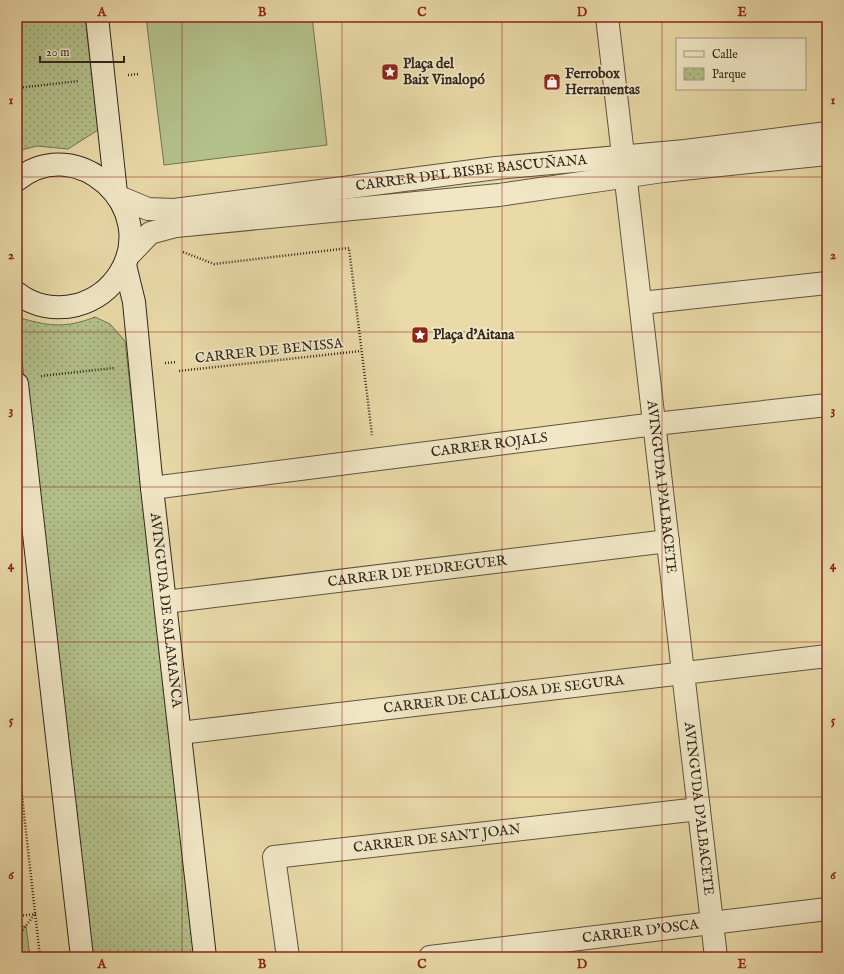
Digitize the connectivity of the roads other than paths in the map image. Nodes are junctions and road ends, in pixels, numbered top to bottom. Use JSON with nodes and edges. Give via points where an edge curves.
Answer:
{"nodes":[{"id":1,"x":97,"y":17,"type":"edge"},
{"id":2,"x":607,"y":17,"type":"edge"},
{"id":3,"x":827,"y":133,"type":"edge"},
{"id":4,"x":827,"y":154,"type":"edge"},
{"id":5,"x":622,"y":156,"type":"junction"},
{"id":6,"x":625,"y":178,"type":"junction"},
{"id":7,"x":17,"y":180,"type":"edge"},
{"id":8,"x":117,"y":195,"type":"junction"},
{"id":9,"x":127,"y":260,"type":"junction"},
{"id":10,"x":827,"y":283,"type":"edge"},
{"id":11,"x":17,"y":293,"type":"edge"},
{"id":12,"x":641,"y":303,"type":"junction"},
{"id":13,"x":17,"y":384,"type":"edge"},
{"id":14,"x":827,"y":405,"type":"edge"},
{"id":15,"x":655,"y":424,"type":"junction"},
{"id":16,"x":152,"y":488,"type":"junction"},
{"id":17,"x":668,"y":541,"type":"junction"},
{"id":18,"x":165,"y":602,"type":"junction"},
{"id":19,"x":827,"y":656,"type":"edge"},
{"id":20,"x":684,"y":672,"type":"junction"},
{"id":21,"x":180,"y":733,"type":"junction"},
{"id":22,"x":699,"y":809,"type":"junction"},
{"id":23,"x":827,"y":909,"type":"edge"},
{"id":24,"x":712,"y":922,"type":"junction"},
{"id":25,"x":82,"y":957,"type":"edge"},
{"id":26,"x":205,"y":957,"type":"edge"},
{"id":27,"x":288,"y":957,"type":"edge"},
{"id":28,"x":430,"y":957,"type":"edge"},
{"id":29,"x":716,"y":957,"type":"edge"}],
"edges":[{"from":1,"to":8,"type":"street"},
{"from":2,"to":5,"type":"street","name":"AVINGUDA D'ALBACETE"},
{"from":3,"to":5,"type":"street","name":"CARRER DEL BISBE BASCUÑANA","via":[[685,151]]},
{"from":4,"to":6,"type":"street","name":"CARRER DEL BISBE BASCUÑANA","via":[[663,171]]},
{"from":5,"to":6,"type":"street","name":"AVINGUDA D'ALBACETE"},
{"from":5,"to":8,"type":"street","name":"CARRER DEL BISBE BASCUÑANA","via":[[496,168],[174,210],[148,209]]},
{"from":6,"to":9,"type":"street","name":"CARRER DEL BISBE BASCUÑANA","via":[[499,195],[176,226],[150,233]]},
{"from":6,"to":12,"type":"street","name":"AVINGUDA D'ALBACETE"},
{"from":7,"to":8,"type":"street","via":[[36,170],[51,166],[70,166],[88,171],[103,180]]},
{"from":8,"to":9,"type":"street","via":[[126,210],[131,229]]},
{"from":9,"to":11,"type":"street","name":"CARRER DEL BISBE BASCUÑANA","via":[[114,282],[100,295],[85,303],[66,308],[50,307],[33,302]]},
{"from":9,"to":16,"type":"street","name":"AVINGUDA DE SALAMANCA","via":[[134,302]]},
{"from":10,"to":12,"type":"street"},
{"from":12,"to":15,"type":"street","name":"AVINGUDA D'ALBACETE"},
{"from":13,"to":25,"type":"street"},
{"from":14,"to":15,"type":"street","name":"CARRER ROJALS"},
{"from":15,"to":16,"type":"street","name":"CARRER ROJALS"},
{"from":15,"to":17,"type":"street","name":"AVINGUDA D'ALBACETE"},
{"from":16,"to":18,"type":"street","name":"AVINGUDA DE SALAMANCA"},
{"from":17,"to":18,"type":"street","name":"CARRER DE PEDREGUER"},
{"from":17,"to":20,"type":"street","name":"AVINGUDA D'ALBACETE"},
{"from":18,"to":21,"type":"street","name":"AVINGUDA DE SALAMANCA"},
{"from":19,"to":20,"type":"street","name":"CARRER DE CALLOSA DE SEGURA"},
{"from":20,"to":21,"type":"street","name":"CARRER DE CALLOSA DE SEGURA"},
{"from":20,"to":22,"type":"street","name":"AVINGUDA D'ALBACETE"},
{"from":21,"to":26,"type":"street","name":"AVINGUDA DE SALAMANCA"},
{"from":22,"to":24,"type":"street","name":"AVINGUDA D'ALBACETE"},
{"from":22,"to":27,"type":"street","name":"CARRER DE SANT JOAN","via":[[274,857]]},
{"from":23,"to":24,"type":"street","name":"CARRER D'OSCA"},
{"from":24,"to":28,"type":"street","name":"CARRER D'OSCA"},
{"from":24,"to":29,"type":"street","name":"AVINGUDA D'ALBACETE"}]}
